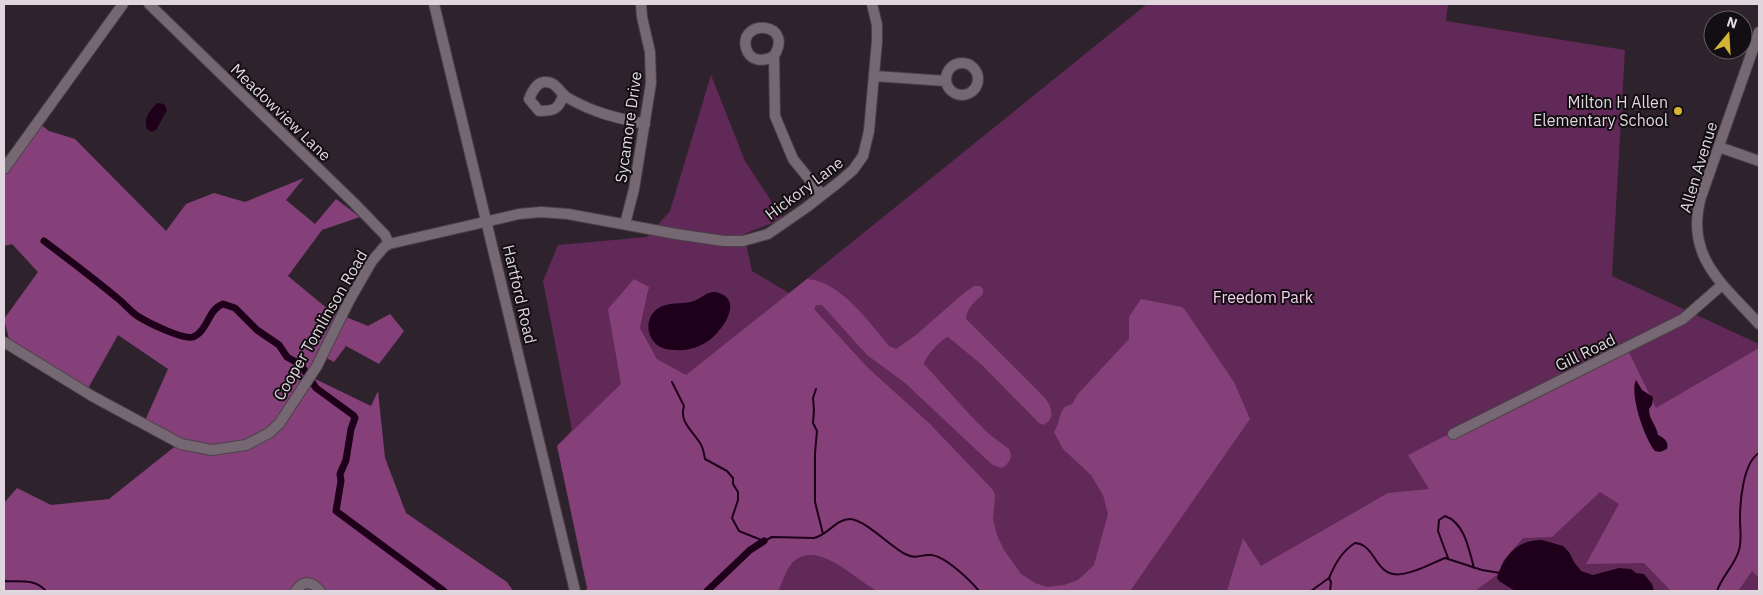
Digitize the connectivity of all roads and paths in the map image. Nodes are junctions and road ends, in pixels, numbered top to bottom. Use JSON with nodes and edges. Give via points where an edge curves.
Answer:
{"nodes":[{"id":1,"x":123,"y":4,"type":"edge"},
{"id":2,"x":149,"y":4,"type":"edge"},
{"id":3,"x":434,"y":4,"type":"edge"},
{"id":4,"x":641,"y":4,"type":"edge"},
{"id":5,"x":872,"y":4,"type":"edge"},
{"id":6,"x":1759,"y":32,"type":"edge"},
{"id":7,"x":774,"y":56,"type":"dead end"},
{"id":8,"x":874,"y":76,"type":"junction"},
{"id":9,"x":946,"y":81,"type":"dead end"},
{"id":10,"x":563,"y":95,"type":"dead end"},
{"id":11,"x":645,"y":124,"type":"junction"},
{"id":12,"x":1719,"y":147,"type":"junction"},
{"id":13,"x":1759,"y":161,"type":"edge"},
{"id":14,"x":4,"y":169,"type":"edge"},
{"id":15,"x":822,"y":195,"type":"junction"},
{"id":16,"x":487,"y":222,"type":"junction"},
{"id":17,"x":625,"y":224,"type":"junction"},
{"id":18,"x":389,"y":244,"type":"junction"},
{"id":19,"x":1722,"y":285,"type":"junction"},
{"id":20,"x":1759,"y":324,"type":"edge"},
{"id":21,"x":4,"y":342,"type":"edge"},
{"id":22,"x":1453,"y":434,"type":"dead end"},
{"id":23,"x":296,"y":591,"type":"edge"},
{"id":24,"x":320,"y":591,"type":"edge"},
{"id":25,"x":575,"y":591,"type":"edge"}],
"edges":[{"from":1,"to":14,"type":"street"},
{"from":2,"to":18,"type":"street","name":"Meadowview Lane","via":[[354,203],[385,235]]},
{"from":3,"to":16,"type":"street","name":"Hartford Road"},
{"from":4,"to":11,"type":"street","name":"Sycamore Drive","via":[[652,72]]},
{"from":5,"to":8,"type":"street","name":"Hickory Lane","via":[[877,33]]},
{"from":6,"to":12,"type":"street","name":"Allen Avenue"},
{"from":7,"to":15,"type":"street","via":[[775,116],[793,159]]},
{"from":8,"to":9,"type":"street"},
{"from":8,"to":15,"type":"street","name":"Hickory Lane","via":[[863,156],[853,170]]},
{"from":10,"to":11,"type":"street","via":[[597,113]]},
{"from":11,"to":17,"type":"street","name":"Sycamore Drive"},
{"from":12,"to":13,"type":"street"},
{"from":12,"to":19,"type":"street","name":"Allen Avenue","via":[[1699,205],[1696,229],[1706,262]]},
{"from":15,"to":17,"type":"street","name":"Hickory Lane","via":[[776,230],[743,241],[715,240]]},
{"from":16,"to":17,"type":"street","name":"Hickory Lane","via":[[550,212]]},
{"from":16,"to":18,"type":"street","name":"Cooper Tomlinson Road"},
{"from":16,"to":25,"type":"street","name":"Hartford Road"},
{"from":18,"to":21,"type":"street","name":"Cooper Tomlinson Road","via":[[372,261],[317,366],[279,424],[246,445],[212,450],[181,444],[92,396]]},
{"from":19,"to":20,"type":"street","name":"Allen Avenue"},
{"from":19,"to":22,"type":"street","name":"Gill Road","via":[[1683,319]]},
{"from":23,"to":24,"type":"street","via":[[307,582]]}]}
